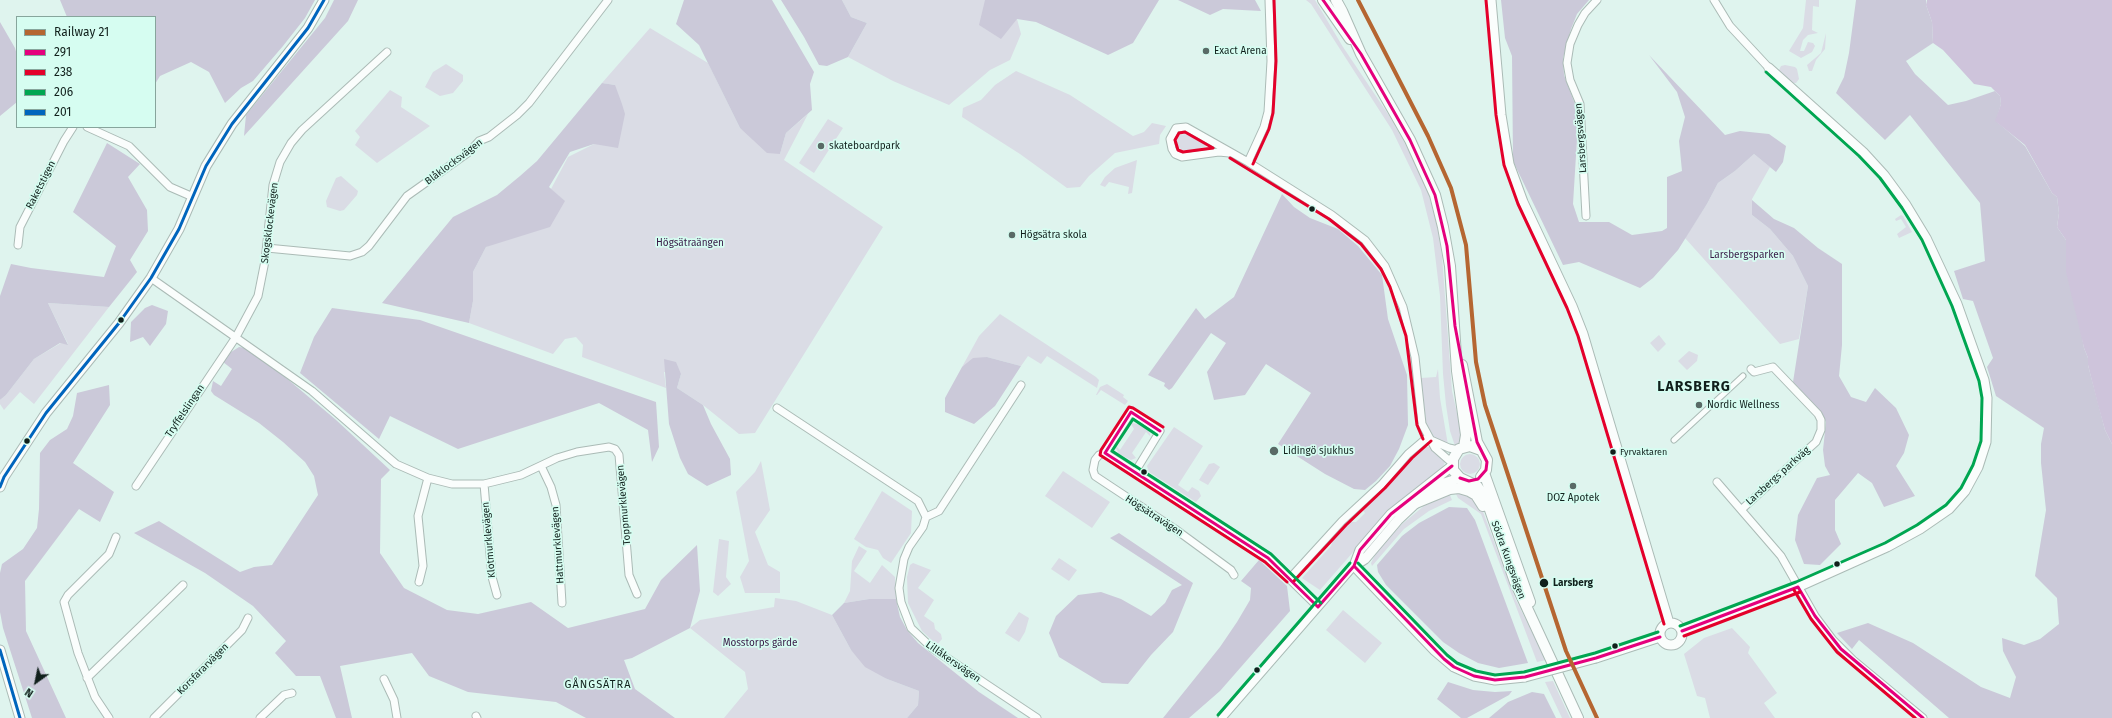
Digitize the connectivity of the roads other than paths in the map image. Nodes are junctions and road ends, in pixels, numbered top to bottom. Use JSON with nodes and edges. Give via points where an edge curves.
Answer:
{"nodes":[{"id":1,"x":324,"y":0,"type":"edge"},
{"id":2,"x":608,"y":0,"type":"edge"},
{"id":3,"x":1269,"y":0,"type":"edge"},
{"id":4,"x":1323,"y":0,"type":"edge"},
{"id":5,"x":1336,"y":0,"type":"edge"},
{"id":6,"x":1491,"y":0,"type":"edge"},
{"id":7,"x":1597,"y":0,"type":"edge"},
{"id":8,"x":1714,"y":0,"type":"edge"},
{"id":9,"x":387,"y":52,"type":"dead end"},
{"id":10,"x":1361,"y":54,"type":"junction"},
{"id":11,"x":1769,"y":68,"type":"joint"},
{"id":12,"x":72,"y":128,"type":"edge"},
{"id":13,"x":89,"y":128,"type":"edge"},
{"id":14,"x":1230,"y":153,"type":"junction"},
{"id":15,"x":1248,"y":162,"type":"junction"},
{"id":16,"x":193,"y":197,"type":"junction"},
{"id":17,"x":1586,"y":216,"type":"dead end"},
{"id":18,"x":18,"y":246,"type":"dead end"},
{"id":19,"x":267,"y":248,"type":"junction"},
{"id":20,"x":151,"y":278,"type":"junction"},
{"id":21,"x":1455,"y":326,"type":"junction"},
{"id":22,"x":236,"y":337,"type":"junction"},
{"id":23,"x":1751,"y":369,"type":"dead end"},
{"id":24,"x":1743,"y":376,"type":"dead end"},
{"id":25,"x":1021,"y":385,"type":"dead end"},
{"id":26,"x":777,"y":408,"type":"dead end"},
{"id":27,"x":1428,"y":437,"type":"junction"},
{"id":28,"x":1674,"y":440,"type":"dead end"},
{"id":29,"x":1461,"y":448,"type":"junction"},
{"id":30,"x":1481,"y":450,"type":"junction"},
{"id":31,"x":1105,"y":453,"type":"junction"},
{"id":32,"x":1452,"y":465,"type":"junction"},
{"id":33,"x":541,"y":466,"type":"junction"},
{"id":34,"x":1135,"y":472,"type":"junction"},
{"id":35,"x":1484,"y":473,"type":"junction"},
{"id":36,"x":428,"y":478,"type":"junction"},
{"id":37,"x":1464,"y":480,"type":"junction"},
{"id":38,"x":1717,"y":482,"type":"dead end"},
{"id":39,"x":484,"y":484,"type":"junction"},
{"id":40,"x":136,"y":486,"type":"dead end"},
{"id":41,"x":0,"y":487,"type":"edge"},
{"id":42,"x":1416,"y":503,"type":"junction"},
{"id":43,"x":1742,"y":509,"type":"junction"},
{"id":44,"x":926,"y":517,"type":"junction"},
{"id":45,"x":116,"y":537,"type":"dead end"},
{"id":46,"x":1503,"y":548,"type":"junction"},
{"id":47,"x":1354,"y":566,"type":"junction"},
{"id":48,"x":1234,"y":575,"type":"dead end"},
{"id":49,"x":1290,"y":578,"type":"junction"},
{"id":50,"x":419,"y":582,"type":"dead end"},
{"id":51,"x":183,"y":585,"type":"dead end"},
{"id":52,"x":1798,"y":587,"type":"junction"},
{"id":53,"x":637,"y":594,"type":"dead end"},
{"id":54,"x":497,"y":595,"type":"dead end"},
{"id":55,"x":562,"y":603,"type":"dead end"},
{"id":56,"x":1318,"y":607,"type":"junction"},
{"id":57,"x":248,"y":618,"type":"dead end"},
{"id":58,"x":1669,"y":623,"type":"junction"},
{"id":59,"x":1682,"y":631,"type":"junction"},
{"id":60,"x":1660,"y":637,"type":"junction"},
{"id":61,"x":1543,"y":642,"type":"junction"},
{"id":62,"x":0,"y":650,"type":"edge"},
{"id":63,"x":87,"y":678,"type":"junction"},
{"id":64,"x":384,"y":679,"type":"dead end"},
{"id":65,"x":292,"y":693,"type":"dead end"},
{"id":66,"x":20,"y":718,"type":"edge"},
{"id":67,"x":109,"y":718,"type":"edge"},
{"id":68,"x":154,"y":718,"type":"edge"},
{"id":69,"x":260,"y":718,"type":"edge"},
{"id":70,"x":397,"y":718,"type":"edge"},
{"id":71,"x":1037,"y":718,"type":"edge"},
{"id":72,"x":1222,"y":718,"type":"edge"},
{"id":73,"x":1578,"y":718,"type":"edge"},
{"id":74,"x":1923,"y":718,"type":"edge"}],
"edges":[{"from":1,"to":16,"type":"street","via":[[308,28],[232,124],[206,166]]},
{"from":2,"to":19,"type":"street","name":"Blåklocksvägen","via":[[518,115],[407,196],[362,252],[350,256]]},
{"from":3,"to":15,"type":"street","via":[[1271,61],[1268,112]]},
{"from":4,"to":10,"type":"main road","name":"Södra Kungsvägen"},
{"from":5,"to":10,"type":"main road","name":"Södra Kungsvägen"},
{"from":6,"to":58,"type":"street","via":[[1501,115],[1509,164],[1523,202],[1583,334]]},
{"from":7,"to":17,"type":"street","name":"Larsbergsvägen","via":[[1578,25],[1570,44],[1567,63],[1570,80],[1580,104]]},
{"from":8,"to":11,"type":"street","via":[[1730,26]]},
{"from":9,"to":19,"type":"street","name":"Skogsklockevägen","via":[[291,143],[280,162],[273,185]]},
{"from":10,"to":21,"type":"main road","name":"Södra Kungsvägen","via":[[1410,140],[1435,195],[1447,246]]},
{"from":11,"to":52,"type":"street","via":[[1863,152],[1906,205],[1926,238],[1957,304],[1977,356],[1987,398],[1987,432],[1982,457],[1965,491],[1949,509],[1887,547]]},
{"from":12,"to":18,"type":"street","name":"Raketstigen","via":[[20,227]]},
{"from":13,"to":16,"type":"street","via":[[129,146],[170,187]]},
{"from":14,"to":14,"type":"street","via":[[1186,127],[1176,128],[1170,139],[1175,154],[1182,157]]},
{"from":14,"to":15,"type":"street"},
{"from":15,"to":27,"type":"street","via":[[1332,215],[1365,240],[1385,266],[1395,285],[1411,335],[1422,424]]},
{"from":16,"to":20,"type":"street","via":[[179,229]]},
{"from":19,"to":22,"type":"street","name":"Skogsklockevägen","via":[[258,296]]},
{"from":20,"to":22,"type":"street","name":"Toppmurklevägen"},
{"from":20,"to":41,"type":"street","via":[[46,413]]},
{"from":21,"to":29,"type":"main road","name":"Södra Kungsvägen","via":[[1457,371],[1466,435]]},
{"from":21,"to":30,"type":"main road","name":"Södra Kungsvägen","via":[[1477,442]]},
{"from":22,"to":36,"type":"street","name":"Toppmurklevägen","via":[[312,391],[396,464]]},
{"from":22,"to":40,"type":"street","name":"Tryffelslingan"},
{"from":23,"to":43,"type":"street","name":"Larsbergs parkväg","via":[[1754,372],[1773,367],[1818,414],[1821,430],[1816,442]]},
{"from":24,"to":28,"type":"street"},
{"from":25,"to":44,"type":"street","name":"Lillåkersvägen","via":[[938,511]]},
{"from":26,"to":44,"type":"street","via":[[918,501]]},
{"from":27,"to":29,"type":"street","via":[[1438,444]]},
{"from":27,"to":32,"type":"street"},
{"from":27,"to":49,"type":"street","via":[[1342,521]]},
{"from":29,"to":30,"type":"main road","via":[[1472,446]]},
{"from":29,"to":32,"type":"main road","name":"Södra Kungsvägen","via":[[1454,456]]},
{"from":30,"to":35,"type":"main road","name":"Södra Kungsvägen","via":[[1487,460]]},
{"from":31,"to":34,"type":"street"},
{"from":31,"to":34,"type":"street","name":"Högsätravägen","via":[[1131,412],[1160,431]]},
{"from":31,"to":48,"type":"street","name":"Högsätravägen","via":[[1095,460],[1095,476],[1175,529],[1231,570]]},
{"from":32,"to":37,"type":"main road","name":"Södra Kungsvägen"},
{"from":32,"to":47,"type":"street","via":[[1391,514],[1360,550]]},
{"from":33,"to":39,"type":"street","name":"Toppmurklevägen","via":[[521,475]]},
{"from":33,"to":53,"type":"street","name":"Toppmurklevägen","via":[[577,452],[609,447],[618,452],[629,575]]},
{"from":33,"to":55,"type":"street","name":"Hattmurklevägen","via":[[556,505]]},
{"from":34,"to":49,"type":"street","via":[[1268,558]]},
{"from":35,"to":37,"type":"main road","via":[[1477,479]]},
{"from":35,"to":61,"type":"main road","name":"Södra Kungsvägen"},
{"from":36,"to":39,"type":"street","name":"Toppmurklevägen","via":[[452,484]]},
{"from":36,"to":50,"type":"street","via":[[418,516],[423,566]]},
{"from":37,"to":42,"type":"street","via":[[1444,483]]},
{"from":37,"to":46,"type":"main road","name":"Södra Kungsvägen","via":[[1482,492]]},
{"from":38,"to":43,"type":"street"},
{"from":39,"to":54,"type":"street","name":"Klotmurklevägen","via":[[492,577]]},
{"from":42,"to":46,"type":"main road","via":[[1450,489],[1469,490],[1479,499]]},
{"from":42,"to":47,"type":"street","via":[[1365,559]]},
{"from":43,"to":52,"type":"street","via":[[1781,556]]},
{"from":44,"to":71,"type":"street","name":"Lillåkersvägen","via":[[923,527],[909,547],[900,572],[901,602],[911,628],[932,648]]},
{"from":45,"to":63,"type":"street","via":[[109,554],[64,602]]},
{"from":46,"to":61,"type":"main road","name":"Södra Kungsvägen","via":[[1515,582]]},
{"from":47,"to":56,"type":"street"},
{"from":47,"to":60,"type":"street","bridge":true,"via":[[1429,644],[1454,666],[1474,676],[1509,680],[1525,677]]},
{"from":49,"to":56,"type":"street"},
{"from":51,"to":63,"type":"street"},
{"from":52,"to":59,"type":"street"},
{"from":52,"to":74,"type":"street","via":[[1815,616],[1841,649]]},
{"from":56,"to":72,"type":"street","via":[[1274,661]]},
{"from":57,"to":68,"type":"street","name":"Korsfararvägen","via":[[242,630]]},
{"from":58,"to":59,"type":"street","via":[[1678,625]]},
{"from":58,"to":60,"type":"street","via":[[1662,628]]},
{"from":59,"to":60,"type":"street","via":[[1680,639],[1674,644],[1665,643]]},
{"from":61,"to":73,"type":"main road","name":"Södra Kungsvägen"},
{"from":62,"to":66,"type":"street"},
{"from":63,"to":67,"type":"street"},
{"from":64,"to":70,"type":"street","via":[[394,700]]},
{"from":65,"to":69,"type":"street","via":[[284,695]]}]}
